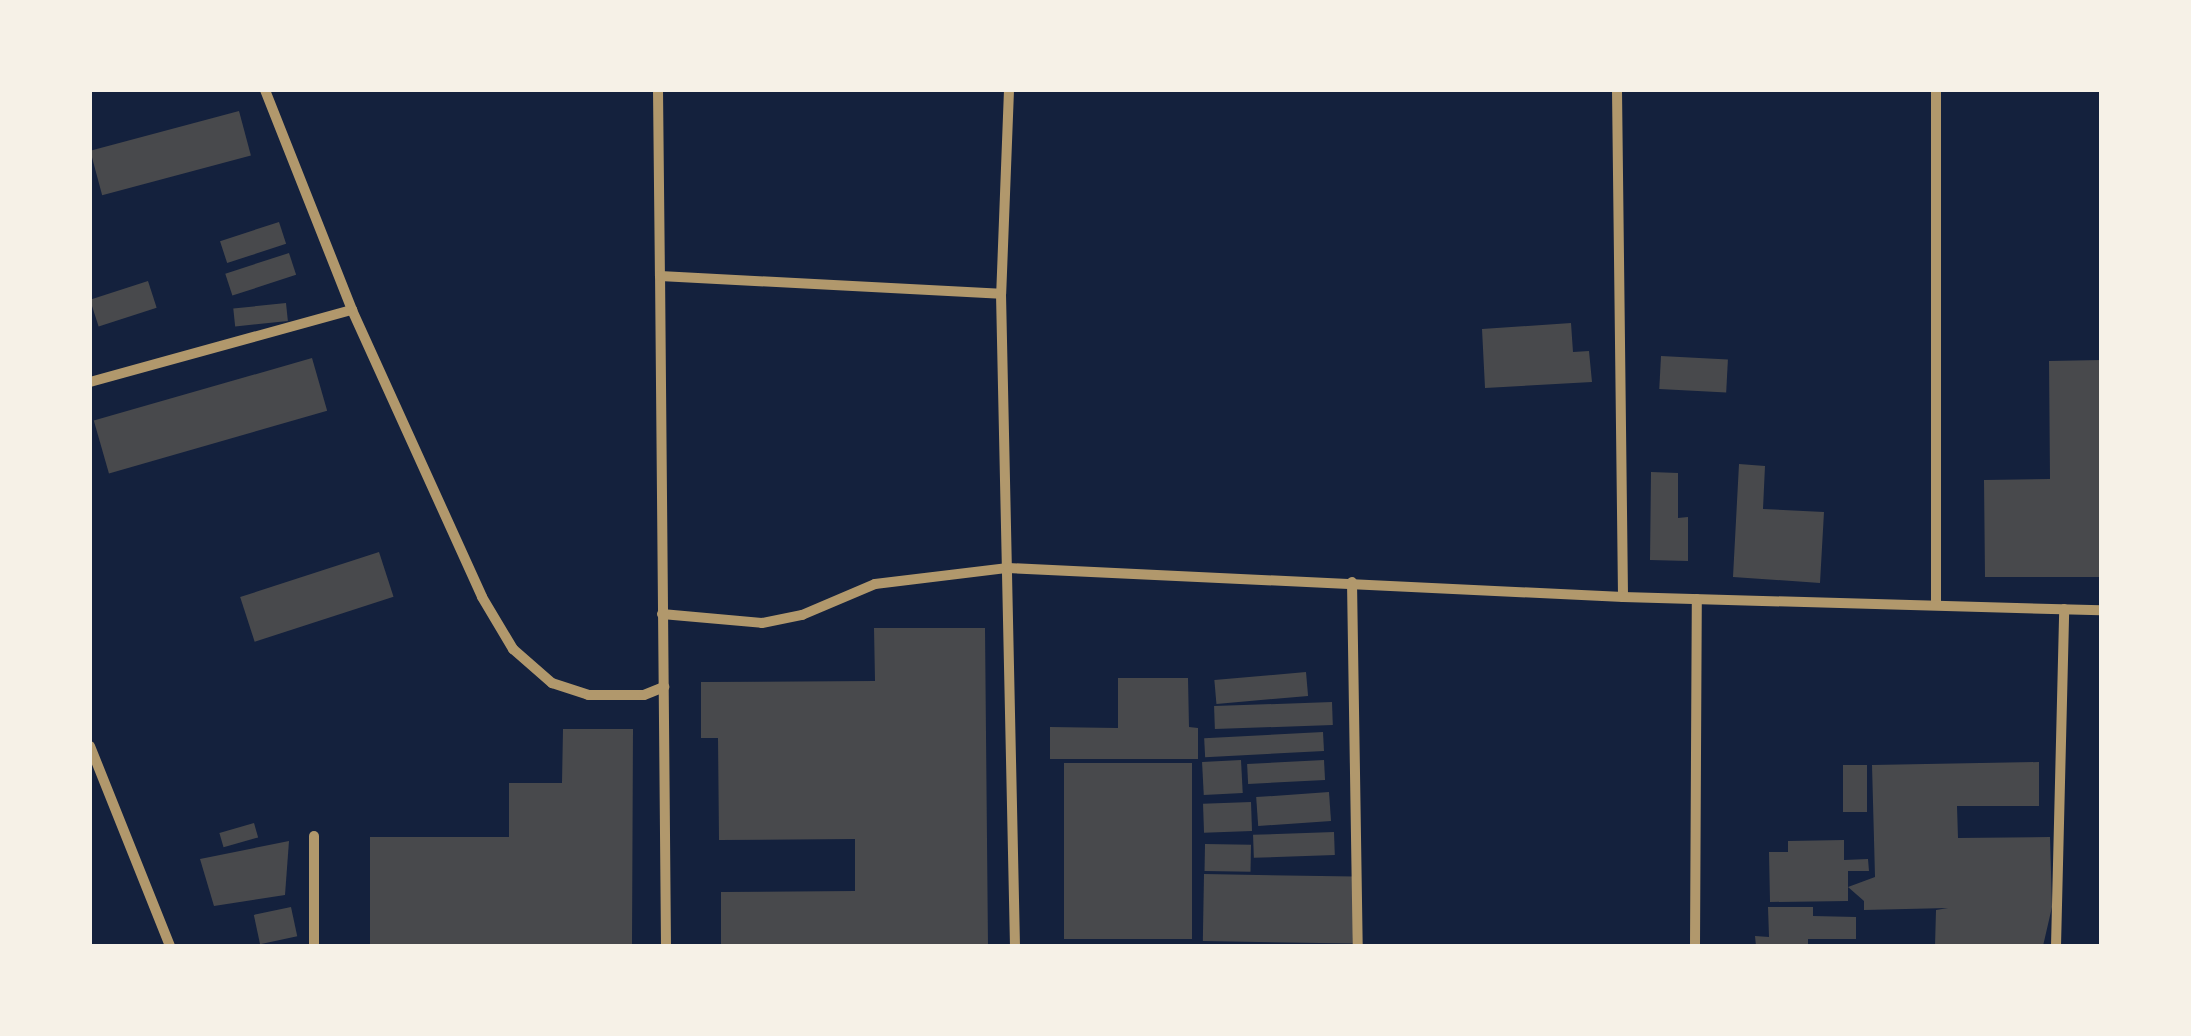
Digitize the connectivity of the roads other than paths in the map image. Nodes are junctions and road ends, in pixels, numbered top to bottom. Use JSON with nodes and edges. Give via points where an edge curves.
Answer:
{"nodes":[{"id":1,"x":265,"y":90,"type":"edge"},
{"id":2,"x":658,"y":90,"type":"edge"},
{"id":3,"x":1008,"y":90,"type":"edge"},
{"id":4,"x":1617,"y":90,"type":"edge"},
{"id":5,"x":1936,"y":90,"type":"edge"},
{"id":6,"x":660,"y":276,"type":"junction"},
{"id":7,"x":1001,"y":294,"type":"junction"},
{"id":8,"x":352,"y":310,"type":"junction"},
{"id":9,"x":90,"y":382,"type":"edge"},
{"id":10,"x":1008,"y":568,"type":"junction"},
{"id":11,"x":1352,"y":582,"type":"junction"},
{"id":12,"x":1623,"y":597,"type":"junction"},
{"id":13,"x":1697,"y":600,"type":"junction"},
{"id":14,"x":1936,"y":605,"type":"junction"},
{"id":15,"x":2064,"y":609,"type":"junction"},
{"id":16,"x":2101,"y":610,"type":"edge"},
{"id":17,"x":662,"y":614,"type":"junction"},
{"id":18,"x":664,"y":687,"type":"junction"},
{"id":19,"x":90,"y":746,"type":"edge"},
{"id":20,"x":314,"y":836,"type":"dead end"},
{"id":21,"x":170,"y":946,"type":"edge"},
{"id":22,"x":314,"y":946,"type":"edge"},
{"id":23,"x":666,"y":946,"type":"edge"},
{"id":24,"x":1015,"y":946,"type":"edge"},
{"id":25,"x":1358,"y":946,"type":"edge"},
{"id":26,"x":1695,"y":946,"type":"edge"},
{"id":27,"x":2056,"y":946,"type":"edge"}],
"edges":[{"from":1,"to":8,"type":"street"},
{"from":2,"to":6,"type":"street"},
{"from":3,"to":7,"type":"street"},
{"from":4,"to":12,"type":"street"},
{"from":5,"to":14,"type":"street"},
{"from":6,"to":7,"type":"street"},
{"from":6,"to":17,"type":"street"},
{"from":7,"to":10,"type":"street"},
{"from":8,"to":9,"type":"street"},
{"from":8,"to":18,"type":"street","via":[[482,598],[513,649],[552,683],[588,694],[644,694]]},
{"from":10,"to":11,"type":"street"},
{"from":10,"to":17,"type":"street","via":[[876,584],[762,624]]},
{"from":10,"to":24,"type":"street"},
{"from":11,"to":12,"type":"street"},
{"from":11,"to":25,"type":"street"},
{"from":12,"to":13,"type":"street"},
{"from":13,"to":14,"type":"street"},
{"from":13,"to":26,"type":"street"},
{"from":14,"to":15,"type":"street"},
{"from":15,"to":16,"type":"street"},
{"from":15,"to":27,"type":"street"},
{"from":17,"to":18,"type":"street"},
{"from":18,"to":23,"type":"street"},
{"from":19,"to":21,"type":"street"},
{"from":20,"to":22,"type":"street"}]}
